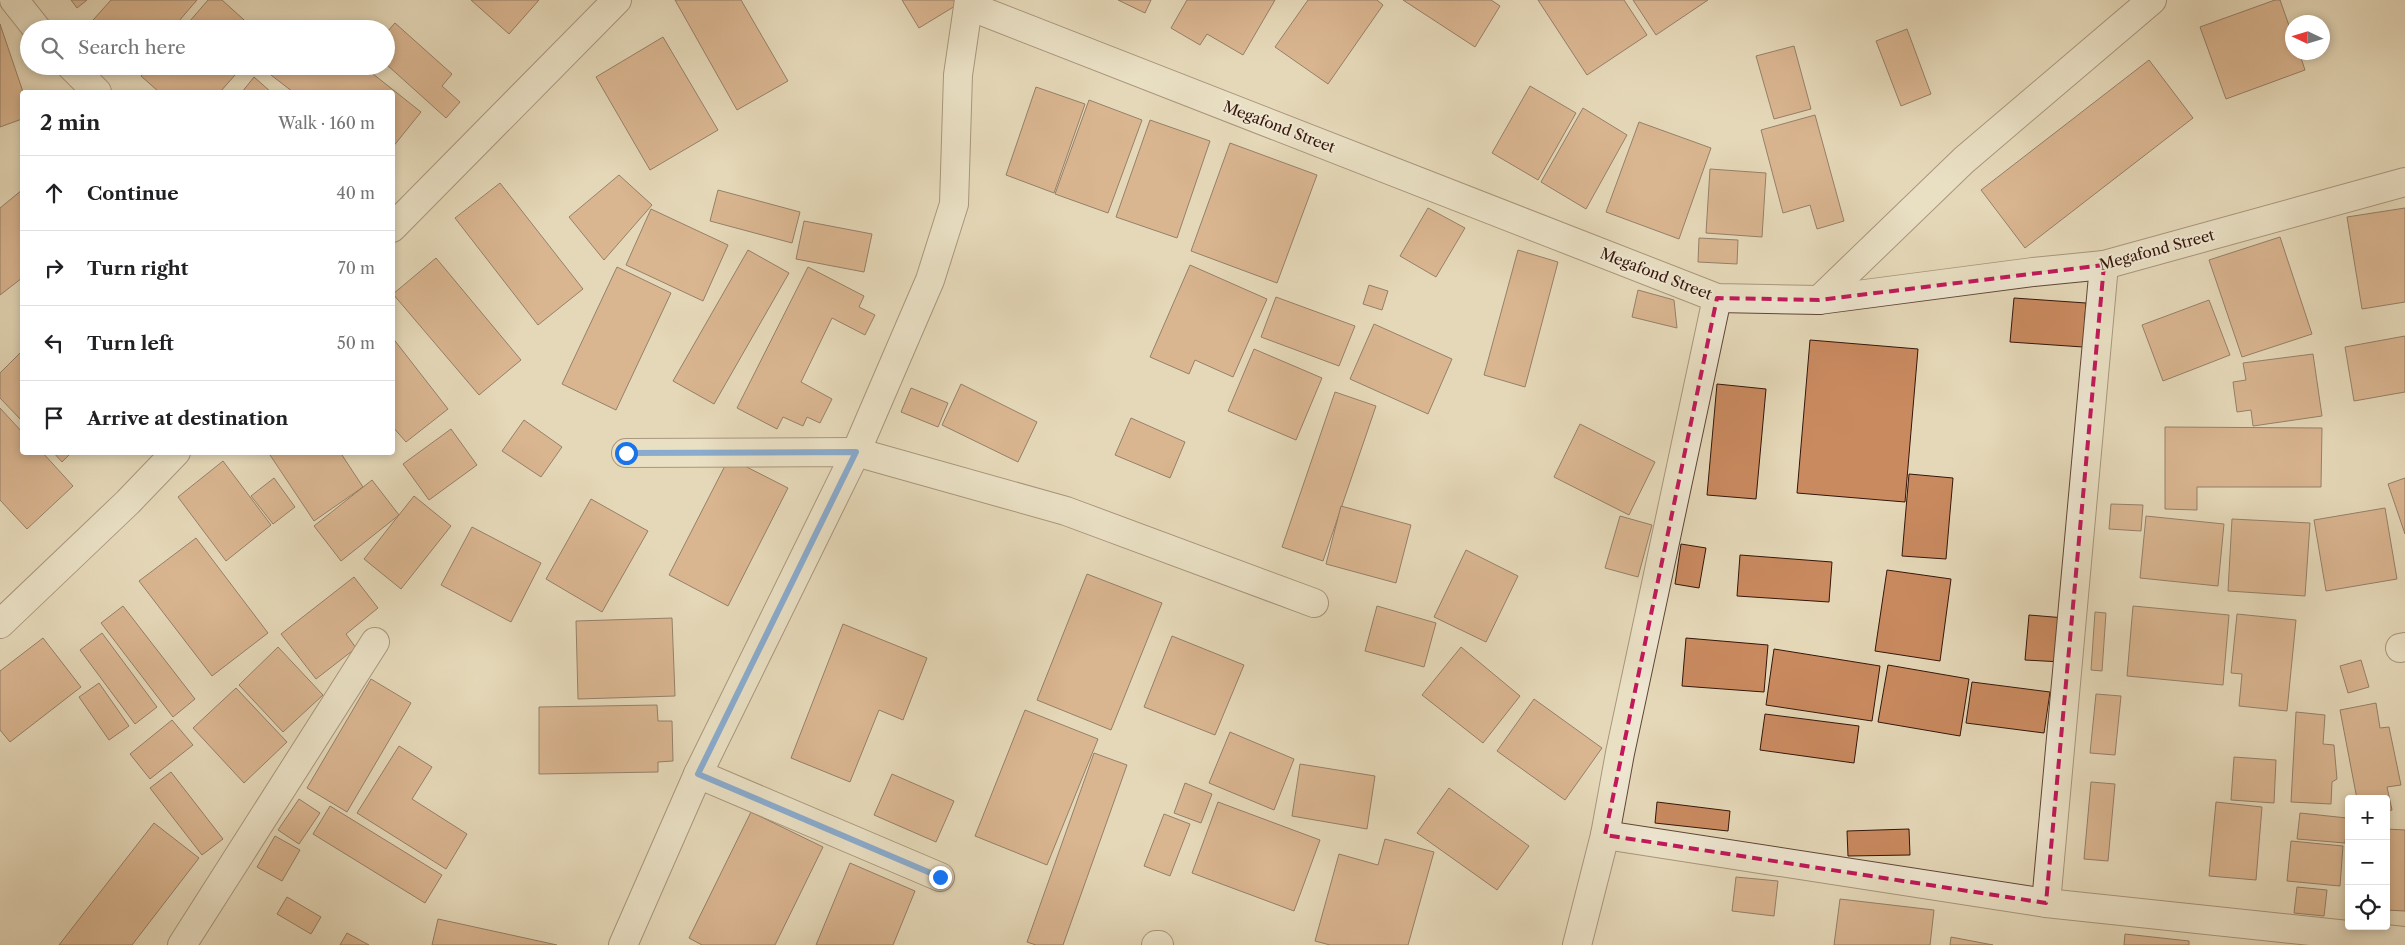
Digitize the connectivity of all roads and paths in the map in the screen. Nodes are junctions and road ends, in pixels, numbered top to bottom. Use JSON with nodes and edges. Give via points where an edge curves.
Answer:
{"nodes":[{"id":1,"x":14,"y":0,"type":"edge"},
{"id":2,"x":617,"y":0,"type":"edge"},
{"id":3,"x":2152,"y":0,"type":"edge"},
{"id":4,"x":969,"y":3,"type":"edge"},
{"id":5,"x":29,"y":20,"type":"edge"},
{"id":6,"x":80,"y":75,"type":"edge"},
{"id":7,"x":95,"y":90,"type":"edge"},
{"id":8,"x":2405,"y":182,"type":"edge"},
{"id":9,"x":395,"y":225,"type":"edge"},
{"id":10,"x":2104,"y":265,"type":"junction"},
{"id":11,"x":1717,"y":298,"type":"junction"},
{"id":12,"x":1819,"y":300,"type":"junction"},
{"id":13,"x":856,"y":452,"type":"junction"},
{"id":14,"x":626,"y":453,"type":"dead end"},
{"id":15,"x":173,"y":455,"type":"edge"},
{"id":16,"x":1314,"y":603,"type":"dead end"},
{"id":17,"x":0,"y":624,"type":"edge"},
{"id":18,"x":375,"y":642,"type":"dead end"},
{"id":19,"x":698,"y":774,"type":"junction"},
{"id":20,"x":1606,"y":835,"type":"junction"},
{"id":21,"x":940,"y":877,"type":"dead end"},
{"id":22,"x":2046,"y":903,"type":"junction"},
{"id":23,"x":2405,"y":941,"type":"edge"},
{"id":24,"x":182,"y":945,"type":"edge"},
{"id":25,"x":623,"y":945,"type":"edge"},
{"id":26,"x":1577,"y":945,"type":"edge"}],
"edges":[{"from":1,"to":5,"type":"street"},
{"from":2,"to":9,"type":"street"},
{"from":3,"to":12,"type":"street","via":[[1964,160]]},
{"from":4,"to":11,"type":"street","name":"Megafond Street"},
{"from":4,"to":13,"type":"street","via":[[958,75],[954,204],[930,280]]},
{"from":6,"to":7,"type":"street"},
{"from":8,"to":10,"type":"street","name":"Megafond Street"},
{"from":10,"to":12,"type":"street","name":"Megafond Street"},
{"from":10,"to":22,"type":"street"},
{"from":11,"to":12,"type":"street","name":"Megafond Street"},
{"from":11,"to":20,"type":"street","via":[[1622,743]]},
{"from":13,"to":14,"type":"street"},
{"from":13,"to":16,"type":"street","via":[[1066,511]]},
{"from":13,"to":19,"type":"street"},
{"from":15,"to":17,"type":"street"},
{"from":18,"to":24,"type":"street"},
{"from":19,"to":21,"type":"street"},
{"from":19,"to":25,"type":"street"},
{"from":20,"to":22,"type":"street"},
{"from":20,"to":26,"type":"street"},
{"from":22,"to":23,"type":"street"}]}
